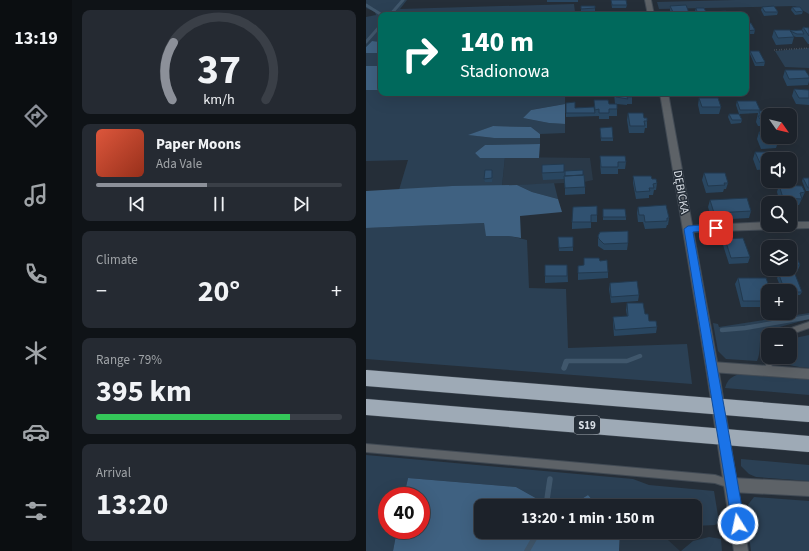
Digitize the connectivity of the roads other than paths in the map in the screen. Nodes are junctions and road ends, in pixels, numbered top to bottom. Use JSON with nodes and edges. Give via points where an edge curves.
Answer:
{"nodes":[{"id":1,"x":648,"y":0,"type":"edge"},
{"id":2,"x":650,"y":12,"type":"edge"},
{"id":3,"x":665,"y":96,"type":"edge"},
{"id":4,"x":797,"y":225,"type":"edge"},
{"id":5,"x":809,"y":225,"type":"edge"},
{"id":6,"x":761,"y":226,"type":"edge"},
{"id":7,"x":688,"y":229,"type":"junction"},
{"id":8,"x":809,"y":326,"type":"edge"},
{"id":9,"x":796,"y":328,"type":"edge"},
{"id":10,"x":768,"y":364,"type":"edge"},
{"id":11,"x":712,"y":367,"type":"junction"},
{"id":12,"x":769,"y":371,"type":"junction"},
{"id":13,"x":809,"y":374,"type":"edge"},
{"id":14,"x":366,"y":378,"type":"edge"},
{"id":15,"x":366,"y":406,"type":"edge"},
{"id":16,"x":809,"y":414,"type":"edge"},
{"id":17,"x":809,"y":444,"type":"edge"},
{"id":18,"x":366,"y":448,"type":"edge"},
{"id":19,"x":732,"y":485,"type":"junction"},
{"id":20,"x":809,"y":489,"type":"edge"},
{"id":21,"x":741,"y":551,"type":"edge"}],
"edges":[{"from":1,"to":2,"type":"street"},
{"from":3,"to":7,"type":"street","name":"DĘBICKA"},
{"from":4,"to":5,"type":"street"},
{"from":6,"to":7,"type":"street"},
{"from":7,"to":11,"type":"street","name":"DĘBICKA"},
{"from":8,"to":9,"type":"lane"},
{"from":10,"to":12,"type":"lane"},
{"from":11,"to":12,"type":"street"},
{"from":11,"to":19,"type":"street","name":"DĘBICKA"},
{"from":12,"to":13,"type":"street"},
{"from":14,"to":16,"type":"highway","bridge":true},
{"from":15,"to":17,"type":"highway","number":"S19","bridge":true},
{"from":18,"to":19,"type":"lane","via":[[715,479]]},
{"from":19,"to":20,"type":"street"},
{"from":19,"to":21,"type":"street","name":"DĘBICKA"}]}
